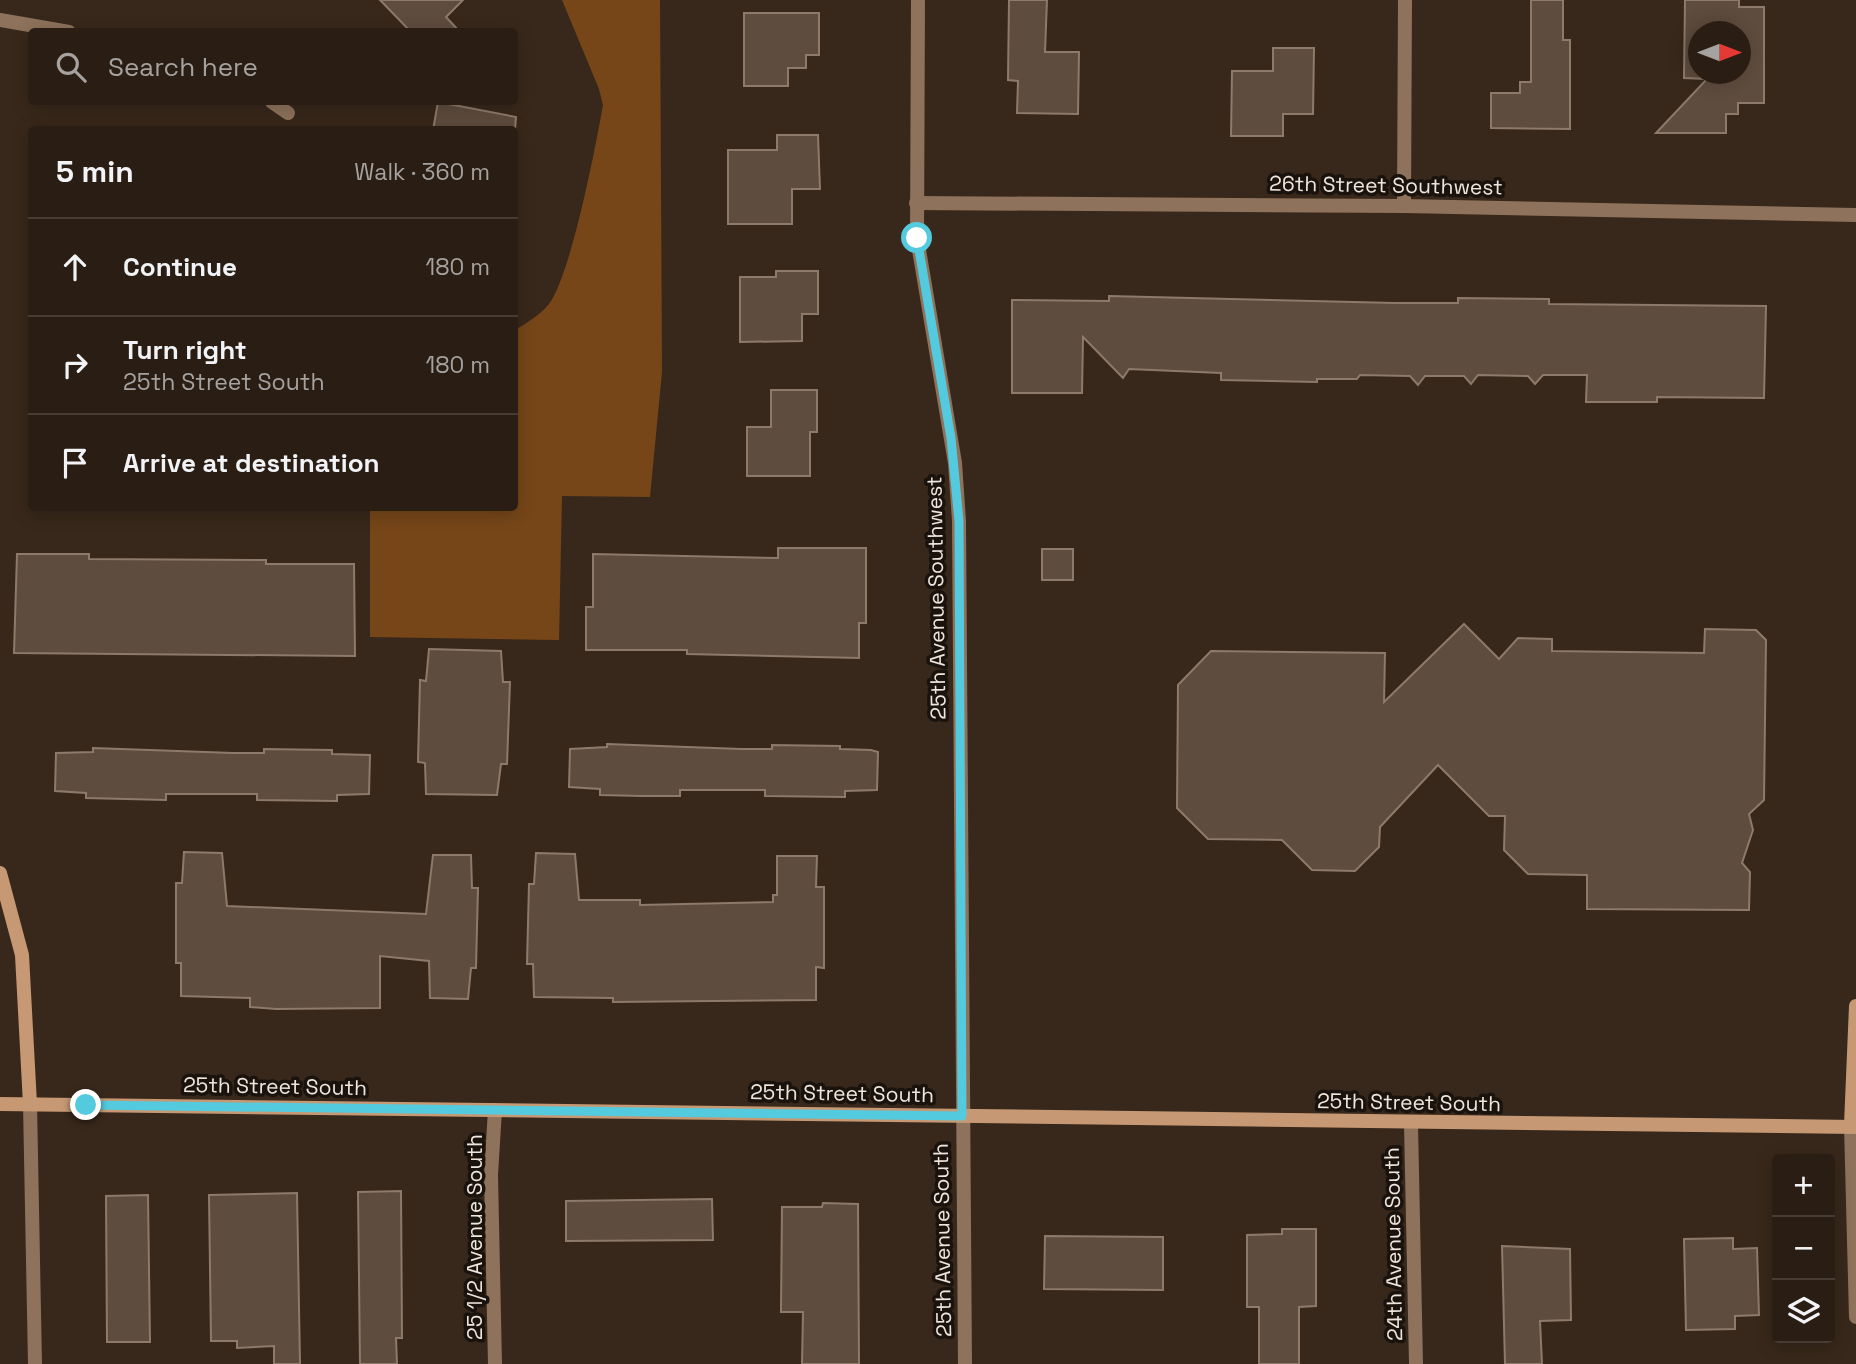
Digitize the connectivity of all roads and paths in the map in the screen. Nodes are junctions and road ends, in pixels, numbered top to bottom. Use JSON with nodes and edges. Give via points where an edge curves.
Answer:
{"nodes":[{"id":1,"x":918,"y":0,"type":"edge"},
{"id":2,"x":1405,"y":0,"type":"edge"},
{"id":3,"x":0,"y":20,"type":"edge"},
{"id":4,"x":46,"y":28,"type":"edge"},
{"id":5,"x":276,"y":105,"type":"edge"},
{"id":6,"x":288,"y":113,"type":"dead end"},
{"id":7,"x":916,"y":203,"type":"junction"},
{"id":8,"x":1404,"y":206,"type":"junction"},
{"id":9,"x":1856,"y":215,"type":"edge"},
{"id":10,"x":0,"y":873,"type":"edge"},
{"id":11,"x":1856,"y":1006,"type":"edge"},
{"id":12,"x":0,"y":1104,"type":"edge"},
{"id":13,"x":30,"y":1104,"type":"junction"},
{"id":14,"x":495,"y":1110,"type":"junction"},
{"id":15,"x":962,"y":1116,"type":"junction"},
{"id":16,"x":1411,"y":1124,"type":"junction"},
{"id":17,"x":1854,"y":1125,"type":"edge"},
{"id":18,"x":1856,"y":1317,"type":"edge"},
{"id":19,"x":35,"y":1364,"type":"edge"},
{"id":20,"x":495,"y":1364,"type":"edge"},
{"id":21,"x":965,"y":1364,"type":"edge"},
{"id":22,"x":1416,"y":1364,"type":"edge"}],
"edges":[{"from":1,"to":7,"type":"street","name":"25th Avenue Southwest"},
{"from":2,"to":8,"type":"street"},
{"from":3,"to":4,"type":"street"},
{"from":5,"to":6,"type":"street"},
{"from":7,"to":8,"type":"street","name":"26th Street Southwest"},
{"from":7,"to":15,"type":"street","name":"25th Avenue Southwest","via":[[918,250],[951,438],[959,521]]},
{"from":8,"to":9,"type":"street","name":"26th Street Southwest"},
{"from":10,"to":13,"type":"main road","via":[[22,955]]},
{"from":11,"to":17,"type":"main road"},
{"from":12,"to":13,"type":"main road","name":"25th Street South"},
{"from":13,"to":14,"type":"main road","name":"25th Street South"},
{"from":13,"to":19,"type":"street"},
{"from":14,"to":15,"type":"main road","name":"25th Street South"},
{"from":14,"to":20,"type":"street","name":"25 1/2 Avenue South","via":[[491,1175]]},
{"from":15,"to":16,"type":"main road","name":"25th Street South"},
{"from":15,"to":21,"type":"street","name":"25th Avenue South"},
{"from":16,"to":17,"type":"main road","name":"25th Street South"},
{"from":16,"to":22,"type":"street","name":"24th Avenue South"},
{"from":17,"to":18,"type":"street"}]}
